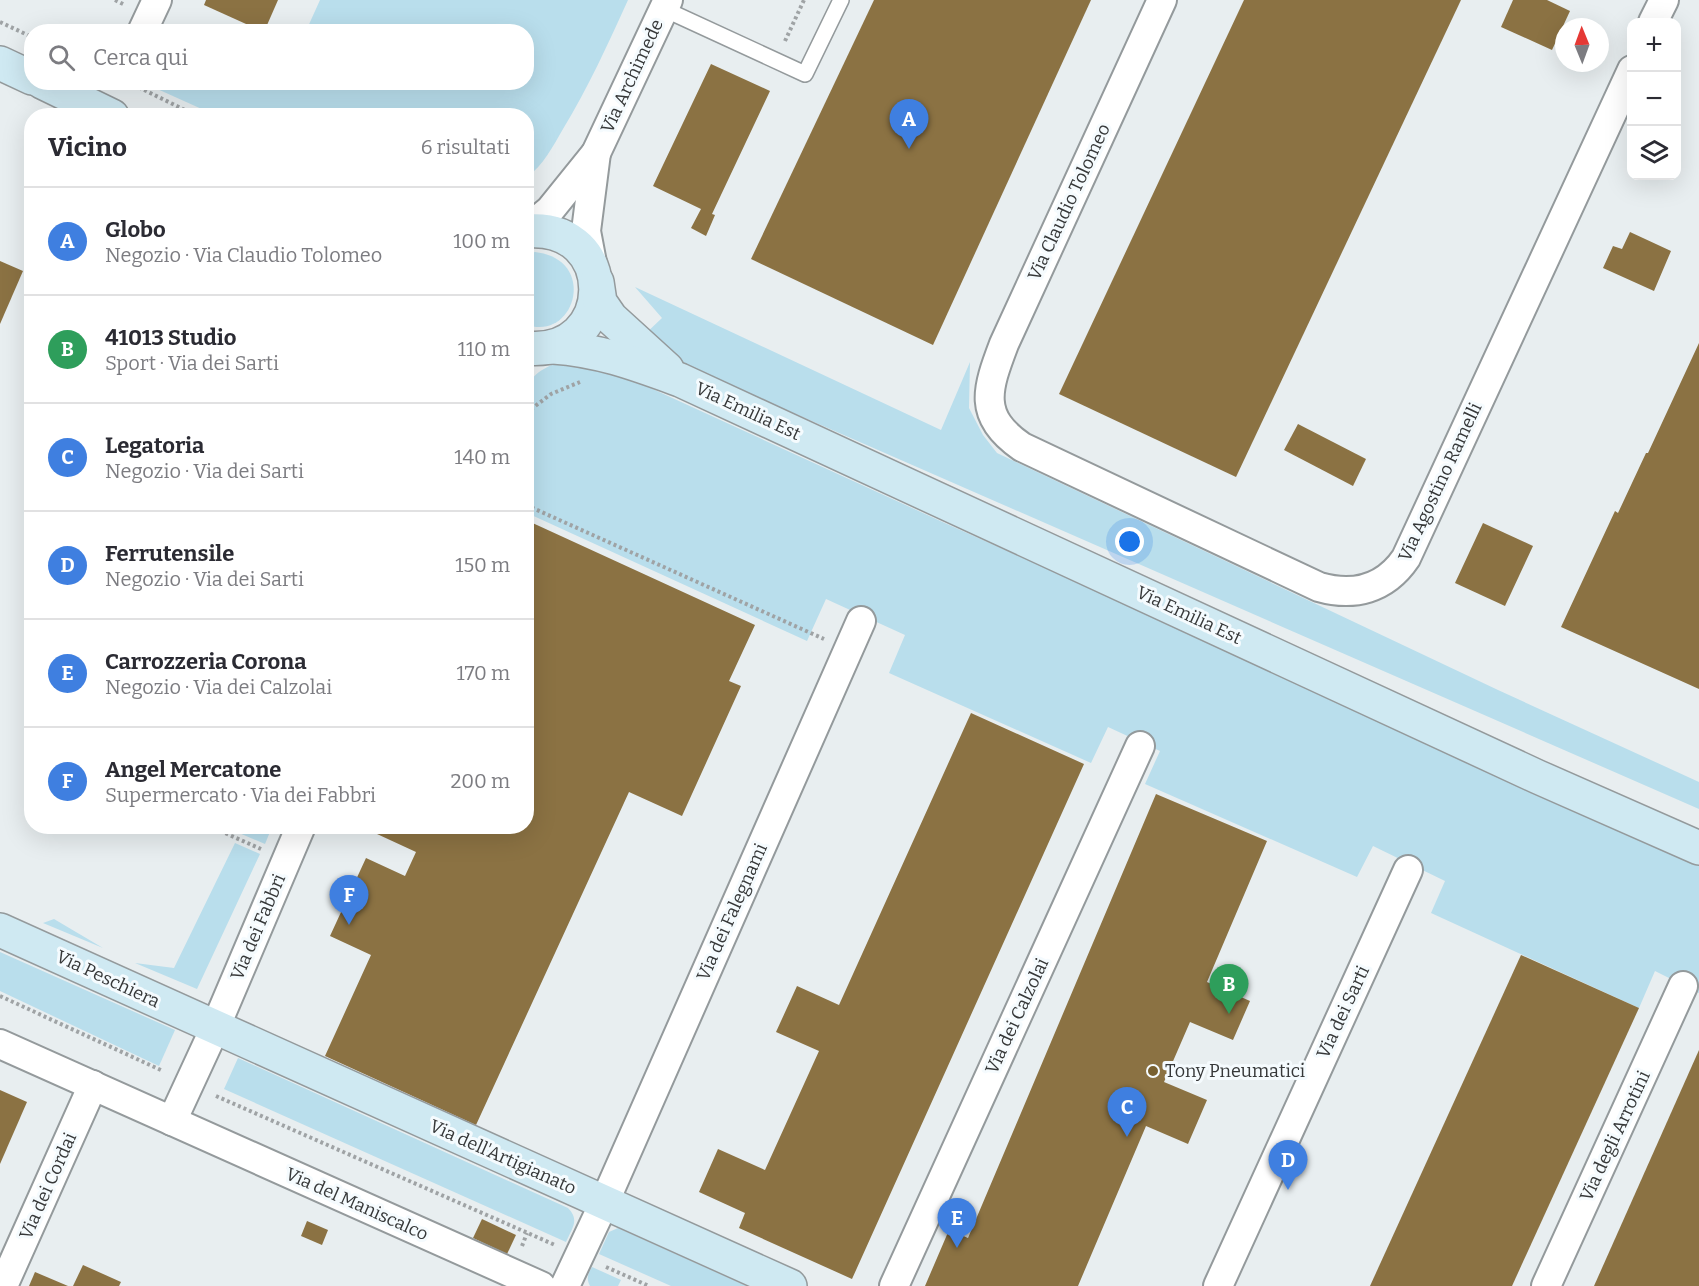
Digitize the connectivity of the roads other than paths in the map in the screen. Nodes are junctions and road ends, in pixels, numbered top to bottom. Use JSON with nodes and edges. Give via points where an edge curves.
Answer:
{"nodes":[{"id":1,"x":157,"y":0,"type":"edge"},
{"id":2,"x":841,"y":0,"type":"edge"},
{"id":3,"x":1162,"y":0,"type":"edge"},
{"id":4,"x":1664,"y":0,"type":"edge"},
{"id":5,"x":666,"y":4,"type":"edge"},
{"id":6,"x":1655,"y":18,"type":"edge"},
{"id":7,"x":146,"y":24,"type":"edge"},
{"id":8,"x":0,"y":63,"type":"edge"},
{"id":9,"x":1631,"y":72,"type":"edge"},
{"id":10,"x":24,"y":74,"type":"edge"},
{"id":11,"x":58,"y":90,"type":"edge"},
{"id":12,"x":96,"y":108,"type":"edge"},
{"id":13,"x":596,"y":153,"type":"junction"},
{"id":14,"x":534,"y":223,"type":"edge"},
{"id":15,"x":534,"y":230,"type":"edge"},
{"id":16,"x":595,"y":275,"type":"junction"},
{"id":17,"x":537,"y":352,"type":"edge"},
{"id":18,"x":680,"y":380,"type":"junction"},
{"id":19,"x":990,"y":409,"type":"joint"},
{"id":20,"x":861,"y":621,"type":"dead end"},
{"id":21,"x":1140,"y":746,"type":"dead end"},
{"id":22,"x":298,"y":834,"type":"edge"},
{"id":23,"x":1699,"y":848,"type":"edge"},
{"id":24,"x":1408,"y":870,"type":"dead end"},
{"id":25,"x":0,"y":930,"type":"edge"},
{"id":26,"x":1683,"y":986,"type":"dead end"},
{"id":27,"x":215,"y":1028,"type":"junction"},
{"id":28,"x":0,"y":1044,"type":"edge"},
{"id":29,"x":93,"y":1085,"type":"junction"},
{"id":30,"x":172,"y":1121,"type":"junction"},
{"id":31,"x":604,"y":1203,"type":"junction"},
{"id":32,"x":3,"y":1286,"type":"edge"},
{"id":33,"x":541,"y":1286,"type":"edge"},
{"id":34,"x":565,"y":1286,"type":"edge"},
{"id":35,"x":790,"y":1286,"type":"edge"},
{"id":36,"x":894,"y":1286,"type":"edge"},
{"id":37,"x":1218,"y":1286,"type":"edge"},
{"id":38,"x":1546,"y":1286,"type":"edge"}],
"edges":[{"from":1,"to":7,"type":"street"},
{"from":2,"to":5,"type":"lane","via":[[805,74]]},
{"from":3,"to":19,"type":"street","name":"Via Claudio Tolomeo","via":[[1004,344],[995,367]]},
{"from":4,"to":6,"type":"street"},
{"from":5,"to":13,"type":"street","name":"Via Archimede"},
{"from":8,"to":10,"type":"main road"},
{"from":9,"to":19,"type":"street","name":"Via Agostino Ramelli","via":[[1406,558],[1398,571],[1382,582],[1351,592],[1319,587],[1022,447],[1004,435]]},
{"from":11,"to":12,"type":"main road"},
{"from":13,"to":14,"type":"street","name":"Via Archimede","via":[[550,210]]},
{"from":13,"to":16,"type":"street","name":"Via Archimede","via":[[586,231]]},
{"from":15,"to":16,"type":"main road","name":"Via Emilia Est","via":[[553,232],[577,245]]},
{"from":16,"to":17,"type":"main road","name":"Via Emilia Est","via":[[596,301],[590,318],[578,333]]},
{"from":16,"to":18,"type":"main road","name":"Via Emilia Est","via":[[600,302],[611,318]]},
{"from":17,"to":18,"type":"main road","name":"Via Emilia Est","via":[[582,349]]},
{"from":18,"to":23,"type":"main road","name":"Via Emilia Est"},
{"from":20,"to":31,"type":"street","name":"Via dei Falegnami"},
{"from":21,"to":36,"type":"street","name":"Via dei Calzolai"},
{"from":22,"to":27,"type":"street","name":"Via dei Fabbri"},
{"from":24,"to":37,"type":"street","name":"Via dei Sarti"},
{"from":25,"to":27,"type":"main road","name":"Via Peschiera"},
{"from":26,"to":38,"type":"street","name":"Via degli Arrotini"},
{"from":27,"to":30,"type":"street"},
{"from":27,"to":31,"type":"main road","name":"Via dell'Artigianato"},
{"from":28,"to":29,"type":"street","name":"Via del Maniscalco"},
{"from":29,"to":30,"type":"street","name":"Via del Maniscalco"},
{"from":29,"to":32,"type":"street","name":"Via dei Cordai"},
{"from":30,"to":33,"type":"street","name":"Via del Maniscalco"},
{"from":31,"to":34,"type":"street"},
{"from":31,"to":35,"type":"main road","name":"Via dell'Artigianato"}]}
